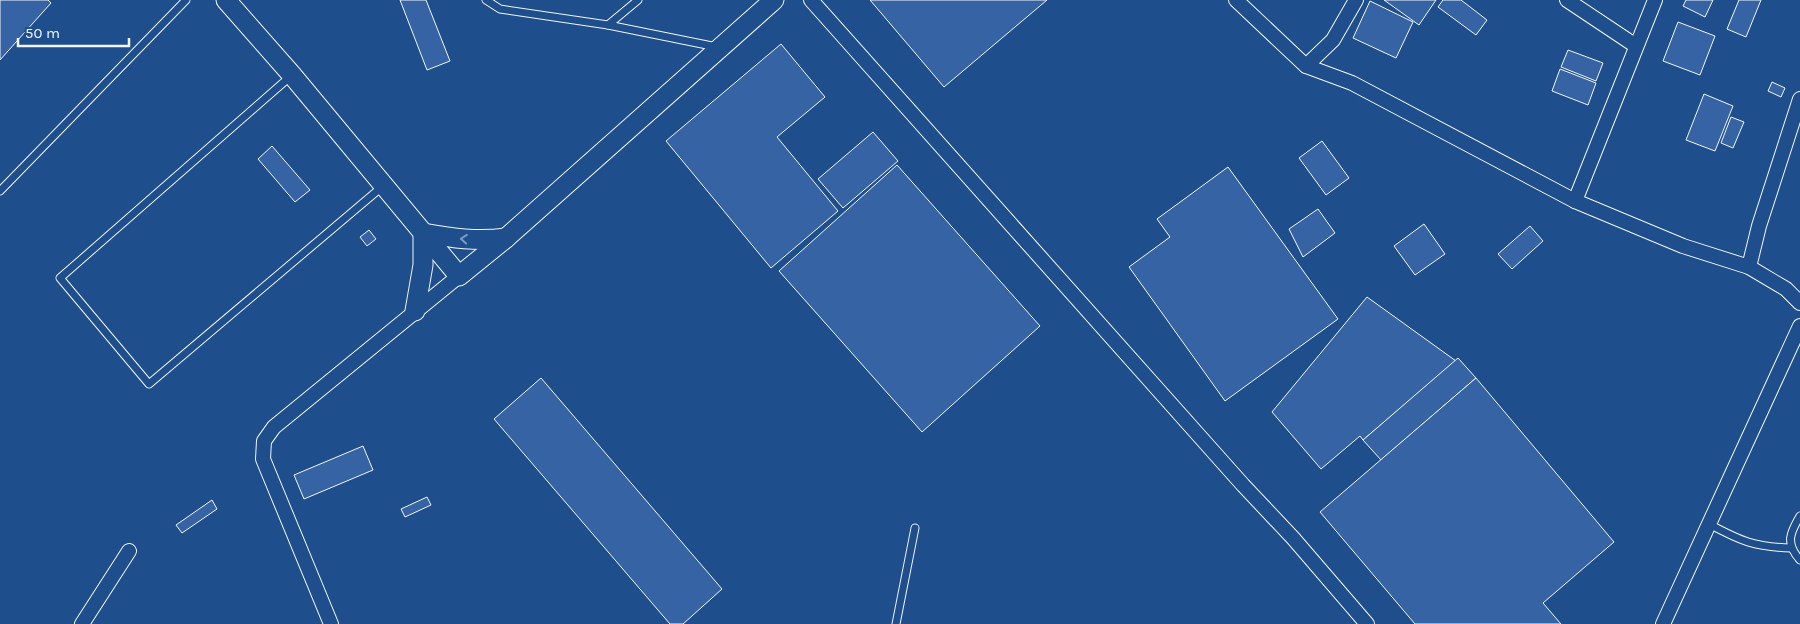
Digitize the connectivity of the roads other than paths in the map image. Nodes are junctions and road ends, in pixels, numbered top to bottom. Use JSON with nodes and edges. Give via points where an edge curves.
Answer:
{"nodes":[{"id":1,"x":186,"y":0,"type":"edge"},
{"id":2,"x":226,"y":0,"type":"edge"},
{"id":3,"x":486,"y":0,"type":"edge"},
{"id":4,"x":498,"y":0,"type":"edge"},
{"id":5,"x":638,"y":0,"type":"edge"},
{"id":6,"x":774,"y":0,"type":"edge"},
{"id":7,"x":811,"y":0,"type":"edge"},
{"id":8,"x":1236,"y":0,"type":"edge"},
{"id":9,"x":1356,"y":0,"type":"edge"},
{"id":10,"x":1567,"y":0,"type":"edge"},
{"id":11,"x":1655,"y":0,"type":"edge"},
{"id":12,"x":500,"y":9,"type":"junction"},
{"id":13,"x":608,"y":25,"type":"junction"},
{"id":14,"x":1636,"y":46,"type":"junction"},
{"id":15,"x":720,"y":47,"type":"junction"},
{"id":16,"x":1306,"y":66,"type":"junction"},
{"id":17,"x":292,"y":75,"type":"junction"},
{"id":18,"x":1800,"y":99,"type":"edge"},
{"id":19,"x":384,"y":185,"type":"junction"},
{"id":20,"x":0,"y":191,"type":"edge"},
{"id":21,"x":1575,"y":201,"type":"junction"},
{"id":22,"x":423,"y":233,"type":"junction"},
{"id":23,"x":506,"y":238,"type":"junction"},
{"id":24,"x":1749,"y":267,"type":"junction"},
{"id":25,"x":459,"y":276,"type":"junction"},
{"id":26,"x":1800,"y":303,"type":"edge"},
{"id":27,"x":415,"y":311,"type":"junction"},
{"id":28,"x":1799,"y":330,"type":"edge"},
{"id":29,"x":1800,"y":516,"type":"edge"},
{"id":30,"x":1709,"y":524,"type":"junction"},
{"id":31,"x":915,"y":528,"type":"dead end"},
{"id":32,"x":1791,"y":548,"type":"junction"},
{"id":33,"x":129,"y":551,"type":"dead end"},
{"id":34,"x":1800,"y":560,"type":"edge"},
{"id":35,"x":82,"y":624,"type":"edge"},
{"id":36,"x":331,"y":624,"type":"edge"},
{"id":37,"x":896,"y":624,"type":"edge"},
{"id":38,"x":1367,"y":624,"type":"edge"},
{"id":39,"x":1662,"y":624,"type":"edge"}],
"edges":[{"from":1,"to":20,"type":"lane"},
{"from":2,"to":17,"type":"street"},
{"from":3,"to":12,"type":"lane"},
{"from":4,"to":12,"type":"lane"},
{"from":5,"to":13,"type":"lane"},
{"from":6,"to":15,"type":"street"},
{"from":7,"to":38,"type":"street"},
{"from":8,"to":16,"type":"street"},
{"from":9,"to":16,"type":"street","via":[[1333,40]]},
{"from":10,"to":14,"type":"street"},
{"from":11,"to":14,"type":"street"},
{"from":12,"to":13,"type":"lane"},
{"from":13,"to":15,"type":"lane"},
{"from":14,"to":21,"type":"street"},
{"from":15,"to":23,"type":"street"},
{"from":16,"to":21,"type":"street","via":[[1352,83]]},
{"from":17,"to":19,"type":"street"},
{"from":17,"to":19,"type":"lane","via":[[60,278],[149,384]]},
{"from":18,"to":24,"type":"street"},
{"from":19,"to":22,"type":"street"},
{"from":21,"to":24,"type":"street","via":[[1683,246]]},
{"from":23,"to":22,"type":"street","one_way":true,"via":[[465,240]]},
{"from":22,"to":25,"type":"street"},
{"from":22,"to":27,"type":"street","via":[[423,265]]},
{"from":23,"to":25,"type":"street"},
{"from":24,"to":26,"type":"street","via":[[1786,289]]},
{"from":25,"to":27,"type":"street"},
{"from":27,"to":36,"type":"street","via":[[274,427],[264,441],[263,459]]},
{"from":28,"to":30,"type":"street"},
{"from":29,"to":32,"type":"lane","via":[[1793,528]]},
{"from":30,"to":32,"type":"lane","via":[[1750,544]]},
{"from":30,"to":39,"type":"street"},
{"from":31,"to":37,"type":"lane"},
{"from":32,"to":34,"type":"lane"},
{"from":33,"to":35,"type":"street"}]}
